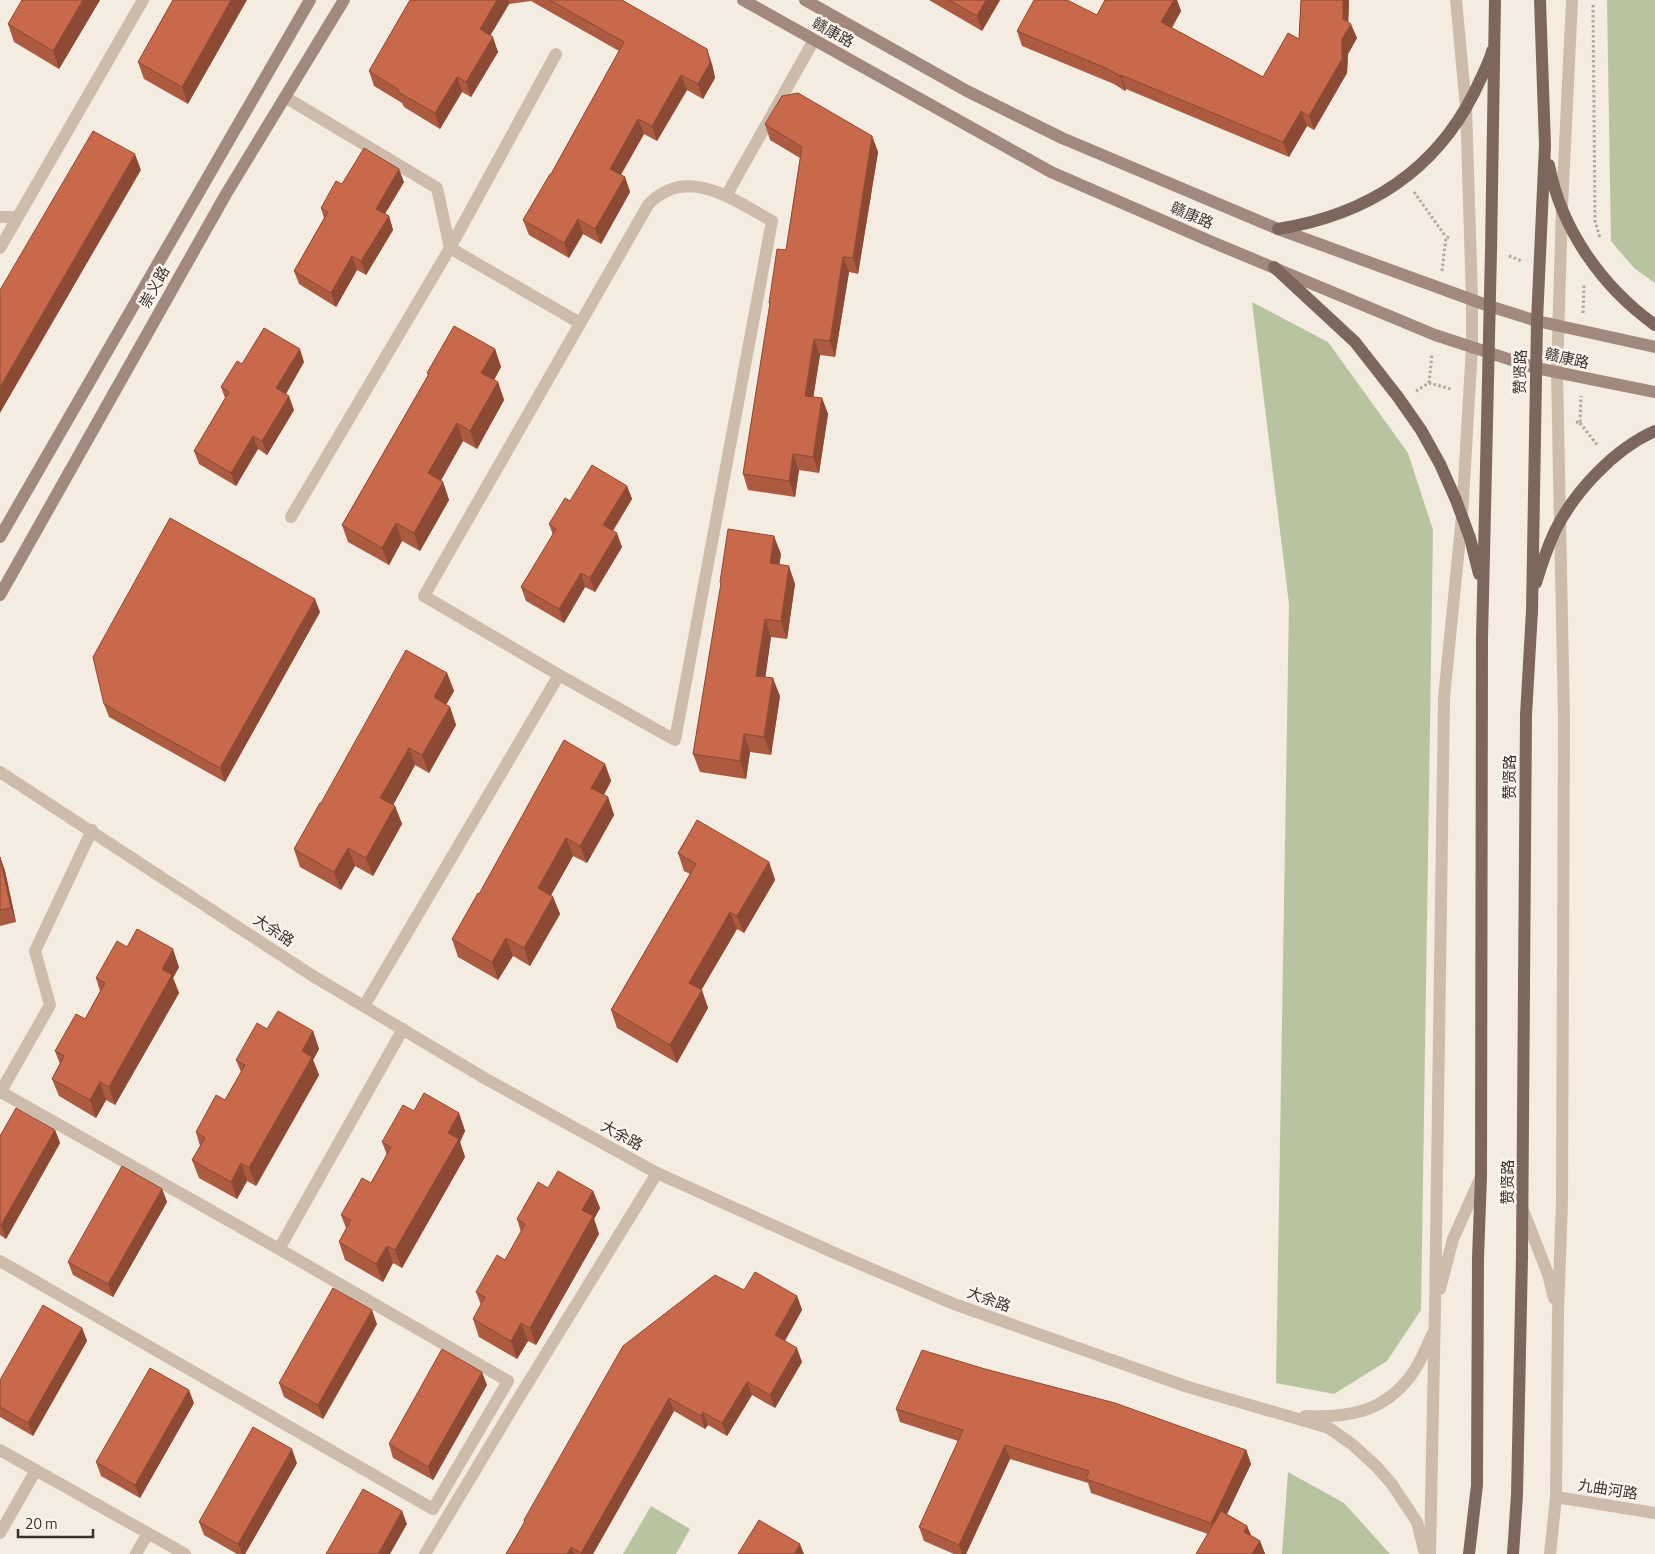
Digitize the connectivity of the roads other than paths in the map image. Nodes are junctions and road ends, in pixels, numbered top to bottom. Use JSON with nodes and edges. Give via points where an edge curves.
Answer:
{"nodes":[{"id":1,"x":143,"y":0,"type":"edge"},
{"id":2,"x":310,"y":0,"type":"edge"},
{"id":3,"x":344,"y":0,"type":"edge"},
{"id":4,"x":743,"y":0,"type":"edge"},
{"id":5,"x":805,"y":0,"type":"edge"},
{"id":6,"x":1456,"y":0,"type":"edge"},
{"id":7,"x":1495,"y":0,"type":"edge"},
{"id":8,"x":1540,"y":0,"type":"edge"},
{"id":9,"x":1572,"y":0,"type":"edge"},
{"id":10,"x":1495,"y":29,"type":"junction"},
{"id":11,"x":814,"y":40,"type":"junction"},
{"id":12,"x":556,"y":54,"type":"dead end"},
{"id":13,"x":285,"y":97,"type":"junction"},
{"id":14,"x":1466,"y":107,"type":"junction"},
{"id":15,"x":1545,"y":145,"type":"junction"},
{"id":16,"x":726,"y":196,"type":"junction"},
{"id":17,"x":1562,"y":207,"type":"junction"},
{"id":18,"x":0,"y":217,"type":"edge"},
{"id":19,"x":18,"y":217,"type":"junction"},
{"id":20,"x":1278,"y":229,"type":"junction"},
{"id":21,"x":0,"y":248,"type":"edge"},
{"id":22,"x":450,"y":248,"type":"junction"},
{"id":23,"x":1274,"y":266,"type":"junction"},
{"id":24,"x":1472,"y":299,"type":"junction"},
{"id":25,"x":1489,"y":306,"type":"junction"},
{"id":26,"x":1537,"y":321,"type":"junction"},
{"id":27,"x":580,"y":324,"type":"junction"},
{"id":28,"x":1558,"y":325,"type":"junction"},
{"id":29,"x":1655,"y":326,"type":"edge"},
{"id":30,"x":1472,"y":347,"type":"junction"},
{"id":31,"x":1655,"y":347,"type":"edge"},
{"id":32,"x":1488,"y":352,"type":"junction"},
{"id":33,"x":1536,"y":368,"type":"junction"},
{"id":34,"x":1556,"y":373,"type":"junction"},
{"id":35,"x":1655,"y":392,"type":"edge"},
{"id":36,"x":1655,"y":431,"type":"edge"},
{"id":37,"x":1462,"y":516,"type":"junction"},
{"id":38,"x":290,"y":517,"type":"dead end"},
{"id":39,"x":1560,"y":524,"type":"junction"},
{"id":40,"x":0,"y":537,"type":"edge"},
{"id":41,"x":0,"y":595,"type":"edge"},
{"id":42,"x":1532,"y":611,"type":"junction"},
{"id":43,"x":1482,"y":639,"type":"junction"},
{"id":44,"x":559,"y":675,"type":"junction"},
{"id":45,"x":0,"y":772,"type":"edge"},
{"id":46,"x":92,"y":830,"type":"junction"},
{"id":47,"x":364,"y":1006,"type":"junction"},
{"id":48,"x":403,"y":1029,"type":"junction"},
{"id":49,"x":0,"y":1093,"type":"edge"},
{"id":50,"x":657,"y":1173,"type":"junction"},
{"id":51,"x":1481,"y":1176,"type":"junction"},
{"id":52,"x":1523,"y":1210,"type":"junction"},
{"id":53,"x":279,"y":1250,"type":"junction"},
{"id":54,"x":0,"y":1261,"type":"edge"},
{"id":55,"x":1435,"y":1309,"type":"junction"},
{"id":56,"x":1558,"y":1312,"type":"junction"},
{"id":57,"x":1435,"y":1329,"type":"junction"},
{"id":58,"x":1283,"y":1415,"type":"junction"},
{"id":59,"x":0,"y":1450,"type":"edge"},
{"id":60,"x":36,"y":1470,"type":"junction"},
{"id":61,"x":1556,"y":1497,"type":"junction"},
{"id":62,"x":1655,"y":1513,"type":"edge"},
{"id":63,"x":0,"y":1533,"type":"edge"},
{"id":64,"x":148,"y":1533,"type":"junction"},
{"id":65,"x":136,"y":1554,"type":"edge"},
{"id":66,"x":185,"y":1554,"type":"edge"},
{"id":67,"x":426,"y":1554,"type":"edge"},
{"id":68,"x":1425,"y":1554,"type":"edge"},
{"id":69,"x":1430,"y":1554,"type":"edge"},
{"id":70,"x":1469,"y":1554,"type":"edge"},
{"id":71,"x":1513,"y":1554,"type":"edge"},
{"id":72,"x":1550,"y":1554,"type":"edge"}],
"edges":[{"from":1,"to":19,"type":"street"},
{"from":2,"to":40,"type":"main road","name":"崇义路"},
{"from":3,"to":13,"type":"main road","name":"崇义路"},
{"from":4,"to":11,"type":"main road","name":"赣康路"},
{"from":5,"to":20,"type":"main road","name":"赣康路","via":[[967,91],[1062,138]]},
{"from":6,"to":14,"type":"street"},
{"from":7,"to":10,"type":"main road","name":"赞贤路"},
{"from":8,"to":15,"type":"main road","name":"赞贤路"},
{"from":9,"to":17,"type":"street"},
{"from":10,"to":14,"type":"main road","via":[[1491,56]]},
{"from":10,"to":25,"type":"main road","name":"赞贤路"},
{"from":11,"to":16,"type":"street"},
{"from":11,"to":23,"type":"main road","name":"赣康路","via":[[1051,172]]},
{"from":12,"to":22,"type":"street"},
{"from":13,"to":22,"type":"street","via":[[437,188]]},
{"from":13,"to":41,"type":"main road","name":"崇义路","via":[[226,194]]},
{"from":14,"to":20,"type":"main road","via":[[1434,151],[1404,178],[1363,204],[1336,216]]},
{"from":14,"to":24,"type":"street"},
{"from":15,"to":17,"type":"main road","via":[[1550,173]]},
{"from":15,"to":26,"type":"main road","name":"赞贤路"},
{"from":16,"to":27,"type":"street","via":[[710,188],[688,186],[656,196]]},
{"from":16,"to":44,"type":"street","via":[[772,221],[675,740]]},
{"from":17,"to":28,"type":"street"},
{"from":17,"to":29,"type":"main road","via":[[1584,252],[1601,275]]},
{"from":18,"to":19,"type":"street"},
{"from":19,"to":21,"type":"street"},
{"from":20,"to":24,"type":"main road","name":"赣康路"},
{"from":22,"to":27,"type":"street"},
{"from":22,"to":38,"type":"street"},
{"from":23,"to":30,"type":"main road","name":"赣康路"},
{"from":23,"to":37,"type":"main road","via":[[1355,342],[1401,401],[1440,464]]},
{"from":24,"to":25,"type":"main road","name":"赣康路"},
{"from":24,"to":30,"type":"street"},
{"from":25,"to":26,"type":"main road","name":"赣康路"},
{"from":25,"to":32,"type":"main road","name":"赞贤路"},
{"from":26,"to":28,"type":"main road","name":"赣康路"},
{"from":26,"to":33,"type":"main road","name":"赞贤路"},
{"from":27,"to":44,"type":"street","via":[[424,596]]},
{"from":28,"to":31,"type":"main road","name":"赣康路"},
{"from":28,"to":34,"type":"street"},
{"from":30,"to":32,"type":"main road","name":"赣康路"},
{"from":30,"to":37,"type":"street"},
{"from":32,"to":33,"type":"main road","name":"赣康路"},
{"from":32,"to":43,"type":"main road","name":"赞贤路"},
{"from":33,"to":34,"type":"main road","name":"赣康路"},
{"from":33,"to":42,"type":"main road","name":"赞贤路"},
{"from":34,"to":35,"type":"main road","name":"赣康路"},
{"from":34,"to":39,"type":"street"},
{"from":36,"to":39,"type":"main road","via":[[1605,466],[1586,486]]},
{"from":37,"to":43,"type":"main road","via":[[1480,576]]},
{"from":37,"to":55,"type":"street","via":[[1444,698]]},
{"from":39,"to":42,"type":"main road","via":[[1544,557]]},
{"from":39,"to":56,"type":"street","via":[[1564,738],[1562,1201]]},
{"from":42,"to":52,"type":"main road","name":"赞贤路","via":[[1526,715]]},
{"from":43,"to":51,"type":"main road","name":"赞贤路"},
{"from":44,"to":47,"type":"street"},
{"from":45,"to":46,"type":"street","name":"大余路"},
{"from":46,"to":47,"type":"street","name":"大余路","via":[[313,976]]},
{"from":46,"to":49,"type":"street","via":[[35,951],[50,1004]]},
{"from":47,"to":48,"type":"street","name":"大余路"},
{"from":48,"to":50,"type":"street","name":"大余路","via":[[486,1079]]},
{"from":48,"to":53,"type":"street"},
{"from":49,"to":53,"type":"street"},
{"from":50,"to":58,"type":"street","name":"大余路","via":[[954,1304],[1188,1387]]},
{"from":50,"to":67,"type":"street","via":[[514,1404]]},
{"from":51,"to":55,"type":"street","via":[[1453,1239]]},
{"from":51,"to":70,"type":"main road","name":"赞贤路","via":[[1477,1485]]},
{"from":52,"to":56,"type":"street","via":[[1548,1274]]},
{"from":52,"to":71,"type":"main road","name":"赞贤路"},
{"from":53,"to":54,"type":"street","via":[[508,1381],[433,1509]]},
{"from":55,"to":57,"type":"street"},
{"from":56,"to":61,"type":"street"},
{"from":57,"to":58,"type":"street","via":[[1421,1359],[1401,1388],[1372,1408],[1337,1417]]},
{"from":57,"to":69,"type":"street"},
{"from":58,"to":68,"type":"street","via":[[1329,1428],[1376,1466],[1417,1522]]},
{"from":59,"to":60,"type":"street"},
{"from":60,"to":63,"type":"street"},
{"from":60,"to":64,"type":"street"},
{"from":61,"to":62,"type":"street","name":"九曲河路"},
{"from":61,"to":72,"type":"street"},
{"from":64,"to":65,"type":"street"},
{"from":64,"to":66,"type":"street"}]}
